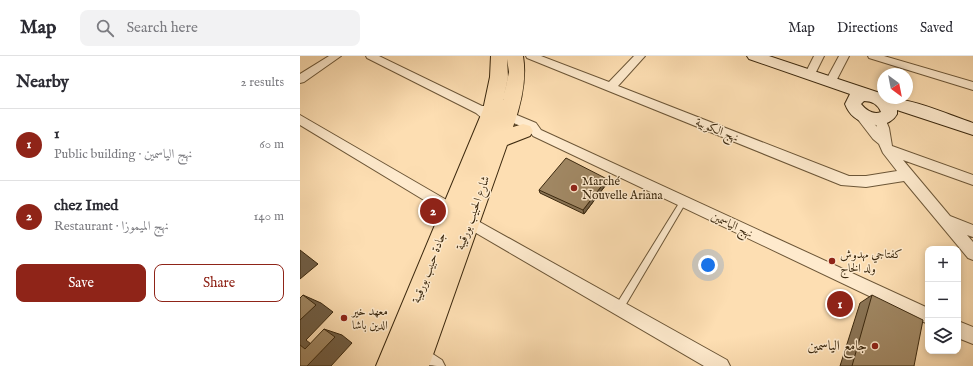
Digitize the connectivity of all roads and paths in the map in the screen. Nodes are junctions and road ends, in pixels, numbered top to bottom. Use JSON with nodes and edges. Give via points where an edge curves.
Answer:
{"nodes":[{"id":1,"x":336,"y":56,"type":"edge"},
{"id":2,"x":371,"y":56,"type":"edge"},
{"id":3,"x":498,"y":56,"type":"edge"},
{"id":4,"x":515,"y":56,"type":"edge"},
{"id":5,"x":531,"y":56,"type":"edge"},
{"id":6,"x":640,"y":56,"type":"edge"},
{"id":7,"x":754,"y":56,"type":"edge"},
{"id":8,"x":819,"y":56,"type":"edge"},
{"id":9,"x":844,"y":56,"type":"edge"},
{"id":10,"x":874,"y":56,"type":"edge"},
{"id":11,"x":810,"y":74,"type":"junction"},
{"id":12,"x":300,"y":79,"type":"edge"},
{"id":13,"x":830,"y":82,"type":"junction"},
{"id":14,"x":973,"y":86,"type":"edge"},
{"id":15,"x":611,"y":87,"type":"junction"},
{"id":16,"x":880,"y":107,"type":"junction"},
{"id":17,"x":856,"y":109,"type":"junction"},
{"id":18,"x":300,"y":119,"type":"edge"},
{"id":19,"x":504,"y":122,"type":"junction"},
{"id":20,"x":973,"y":129,"type":"edge"},
{"id":21,"x":886,"y":146,"type":"junction"},
{"id":22,"x":907,"y":175,"type":"junction"},
{"id":23,"x":973,"y":180,"type":"edge"},
{"id":24,"x":683,"y":202,"type":"junction"},
{"id":25,"x":452,"y":210,"type":"junction"},
{"id":26,"x":947,"y":221,"type":"junction"},
{"id":27,"x":469,"y":222,"type":"junction"},
{"id":28,"x":973,"y":231,"type":"edge"},
{"id":29,"x":973,"y":253,"type":"edge"},
{"id":30,"x":619,"y":308,"type":"junction"},
{"id":31,"x":925,"y":315,"type":"edge"},
{"id":32,"x":961,"y":331,"type":"edge"},
{"id":33,"x":973,"y":336,"type":"edge"},
{"id":34,"x":423,"y":362,"type":"edge"},
{"id":35,"x":390,"y":366,"type":"edge"},
{"id":36,"x":720,"y":366,"type":"edge"}],
"edges":[{"from":1,"to":12,"type":"street"},
{"from":2,"to":19,"type":"street","name":"نهج الياسمين"},
{"from":3,"to":19,"type":"main road","name":"جادة حبيب بورقيبة"},
{"from":4,"to":19,"type":"main road","name":"شارع الحبيب بورقيبة","via":[[514,92]]},
{"from":5,"to":15,"type":"street","name":"نهج الكوبية"},
{"from":6,"to":15,"type":"street"},
{"from":7,"to":11,"type":"main road"},
{"from":8,"to":11,"type":"street"},
{"from":9,"to":13,"type":"street"},
{"from":10,"to":14,"type":"street"},
{"from":11,"to":13,"type":"main road"},
{"from":13,"to":16,"type":"main road"},
{"from":13,"to":17,"type":"main road"},
{"from":15,"to":22,"type":"street","name":"نهج الكوبية","via":[[841,180],[858,183]]},
{"from":16,"to":17,"type":"main road","via":[[866,117]]},
{"from":16,"to":17,"type":"main road","via":[[857,97],[854,100]]},
{"from":16,"to":20,"type":"main road","via":[[918,111]]},
{"from":16,"to":21,"type":"street"},
{"from":17,"to":21,"type":"street"},
{"from":18,"to":25,"type":"street"},
{"from":19,"to":24,"type":"street","name":"نهج الياسمين"},
{"from":19,"to":25,"type":"main road","name":"جادة حبيب بورقيبة"},
{"from":19,"to":27,"type":"main road","name":"شارع الحبيب بورقيبة"},
{"from":21,"to":22,"type":"street"},
{"from":21,"to":23,"type":"street"},
{"from":22,"to":26,"type":"street"},
{"from":24,"to":30,"type":"lane"},
{"from":24,"to":31,"type":"street","name":"نهج الياسمين"},
{"from":25,"to":35,"type":"main road","name":"جادة حبيب بورقيبة"},
{"from":26,"to":28,"type":"street"},
{"from":26,"to":29,"type":"street"},
{"from":27,"to":30,"type":"street"},
{"from":27,"to":34,"type":"main road","name":"شارع الحبيب بورقيبة"},
{"from":30,"to":36,"type":"street"},
{"from":32,"to":33,"type":"street"}]}
